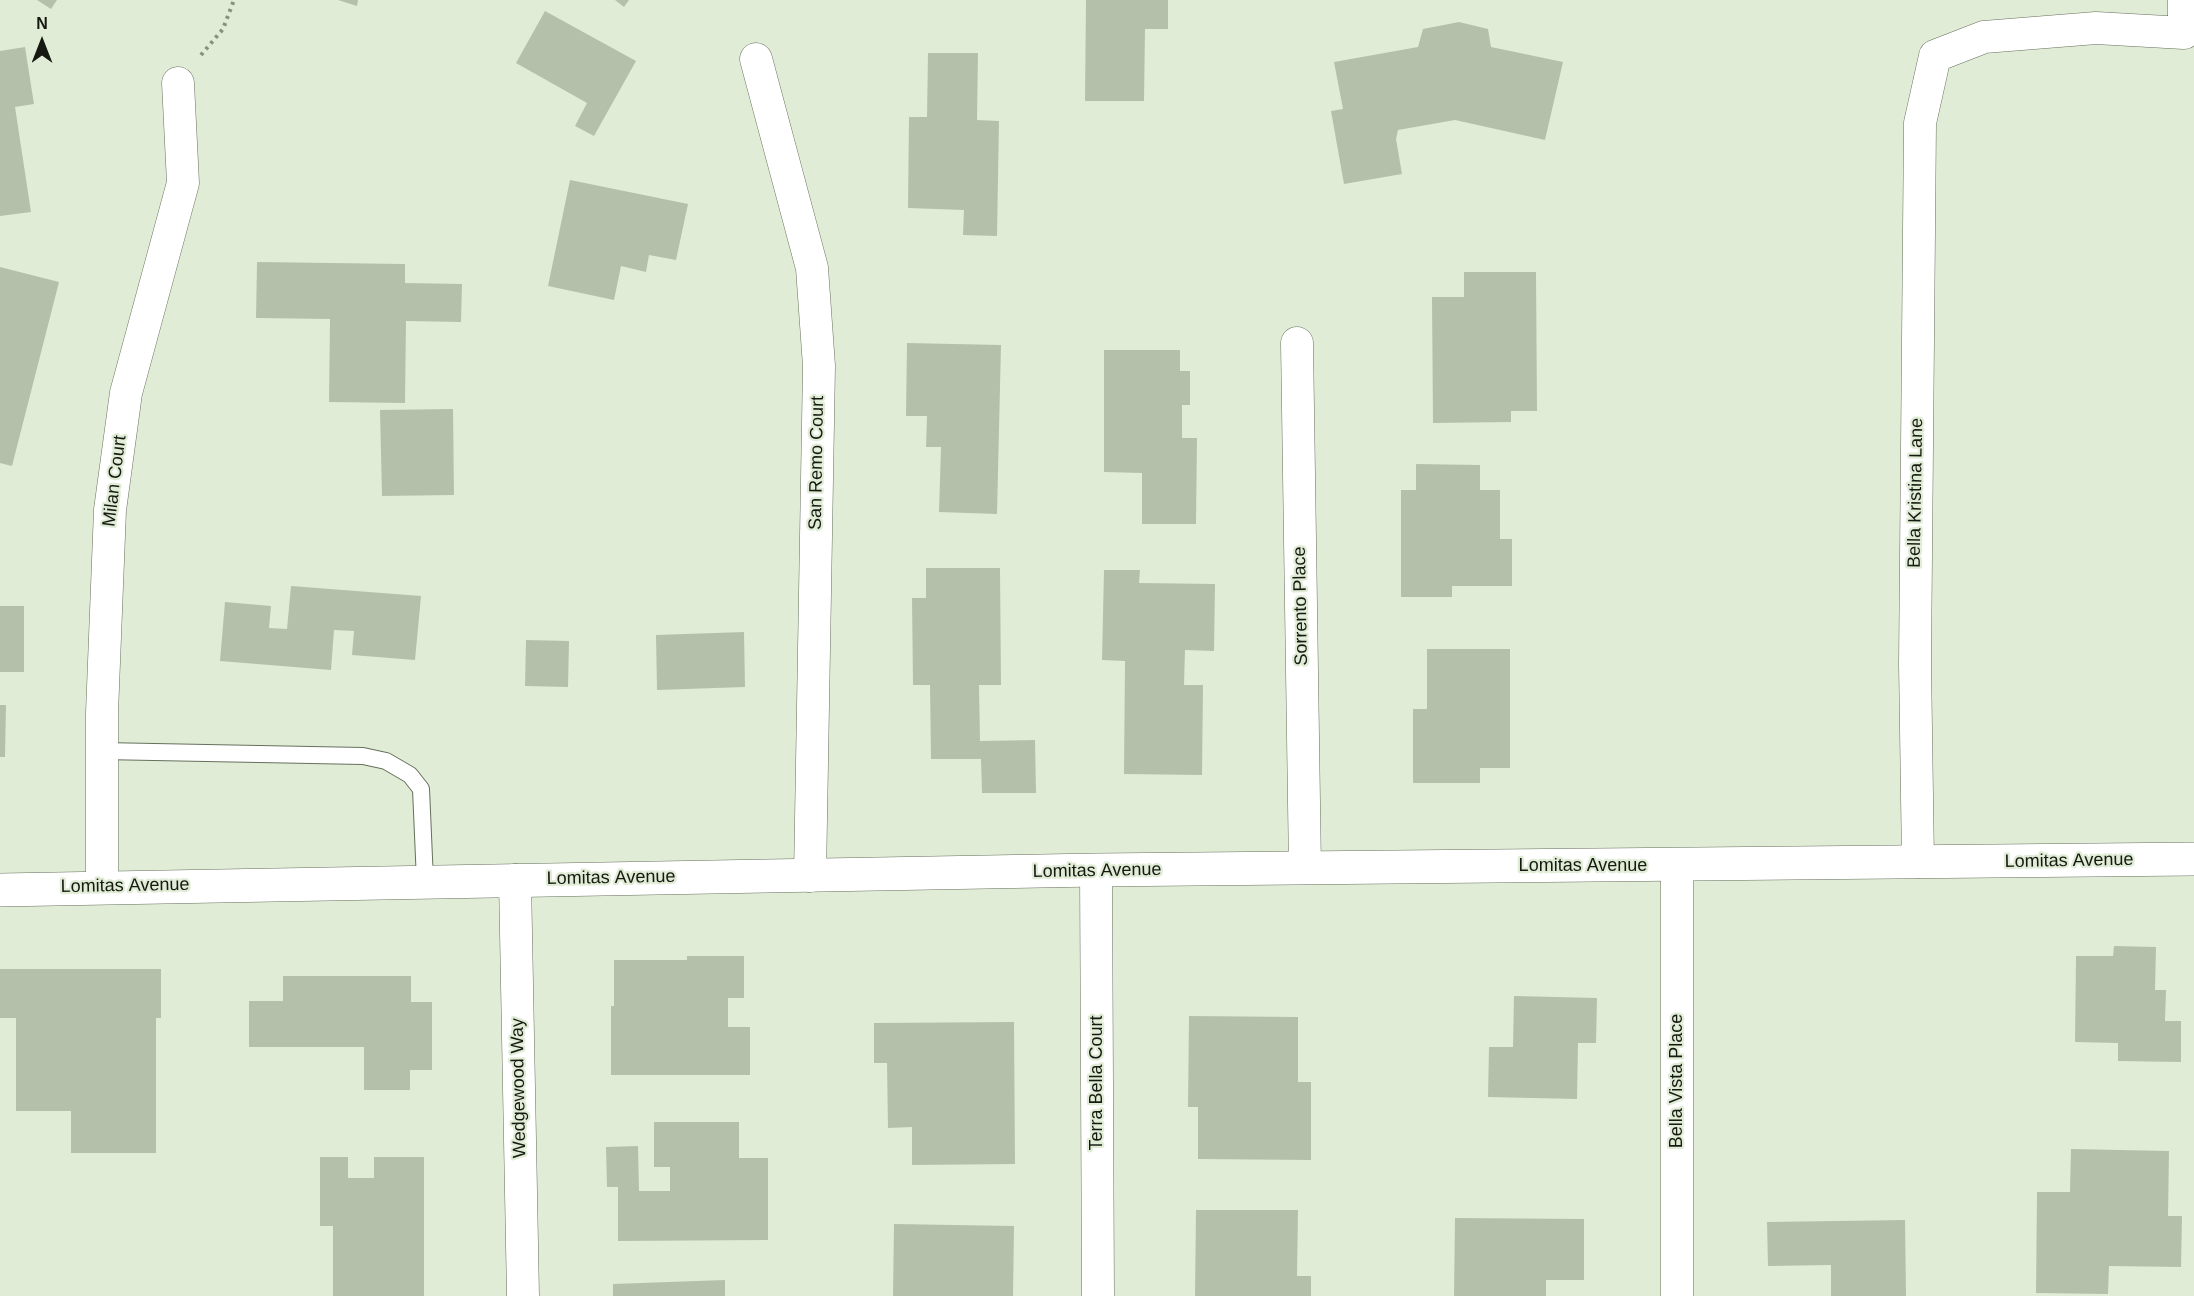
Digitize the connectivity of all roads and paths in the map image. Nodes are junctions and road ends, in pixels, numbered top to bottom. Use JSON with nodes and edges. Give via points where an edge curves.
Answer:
{"nodes":[{"id":1,"x":234,"y":0,"type":"edge"},
{"id":2,"x":2184,"y":0,"type":"edge"},
{"id":3,"x":756,"y":59,"type":"dead end"},
{"id":4,"x":178,"y":83,"type":"joint"},
{"id":5,"x":1297,"y":343,"type":"dead end"},
{"id":6,"x":102,"y":751,"type":"junction"},
{"id":7,"x":2194,"y":859,"type":"edge"},
{"id":8,"x":1918,"y":862,"type":"junction"},
{"id":9,"x":1677,"y":866,"type":"junction"},
{"id":10,"x":1305,"y":868,"type":"junction"},
{"id":11,"x":1096,"y":870,"type":"junction"},
{"id":12,"x":810,"y":876,"type":"junction"},
{"id":13,"x":515,"y":880,"type":"junction"},
{"id":14,"x":425,"y":881,"type":"junction"},
{"id":15,"x":102,"y":886,"type":"junction"},
{"id":16,"x":0,"y":890,"type":"edge"},
{"id":17,"x":523,"y":1296,"type":"edge"},
{"id":18,"x":1098,"y":1296,"type":"edge"},
{"id":19,"x":1677,"y":1296,"type":"edge"}],
"edges":[{"from":1,"to":4,"type":"path","via":[[223,29]]},
{"from":2,"to":8,"type":"street","name":"Bella Kristina Lane","via":[[2184,33],[2097,28],[1984,37],[1935,56],[1920,123],[1914,663]]},
{"from":3,"to":12,"type":"street","name":"San Remo Court","via":[[812,268],[819,366]]},
{"from":4,"to":6,"type":"street","name":"Milan Court","via":[[183,183],[126,393],[110,510]]},
{"from":5,"to":10,"type":"street","name":"Sorrento Place"},
{"from":6,"to":14,"type":"lane","via":[[363,756],[386,761],[410,775],[421,789]]},
{"from":6,"to":15,"type":"street","name":"Milan Court"},
{"from":7,"to":8,"type":"street","name":"Lomitas Avenue"},
{"from":8,"to":9,"type":"street","name":"Lomitas Avenue"},
{"from":9,"to":10,"type":"street","name":"Lomitas Avenue"},
{"from":9,"to":19,"type":"street","name":"Bella Vista Place"},
{"from":10,"to":11,"type":"street","name":"Lomitas Avenue"},
{"from":11,"to":12,"type":"street","name":"Lomitas Avenue"},
{"from":11,"to":18,"type":"street","name":"Terra Bella Court"},
{"from":12,"to":13,"type":"street","name":"Lomitas Avenue"},
{"from":13,"to":14,"type":"street","name":"Lomitas Avenue"},
{"from":13,"to":17,"type":"street","name":"Wedgewood Way"},
{"from":14,"to":15,"type":"street","name":"Lomitas Avenue"},
{"from":15,"to":16,"type":"street","name":"Lomitas Avenue"}]}
